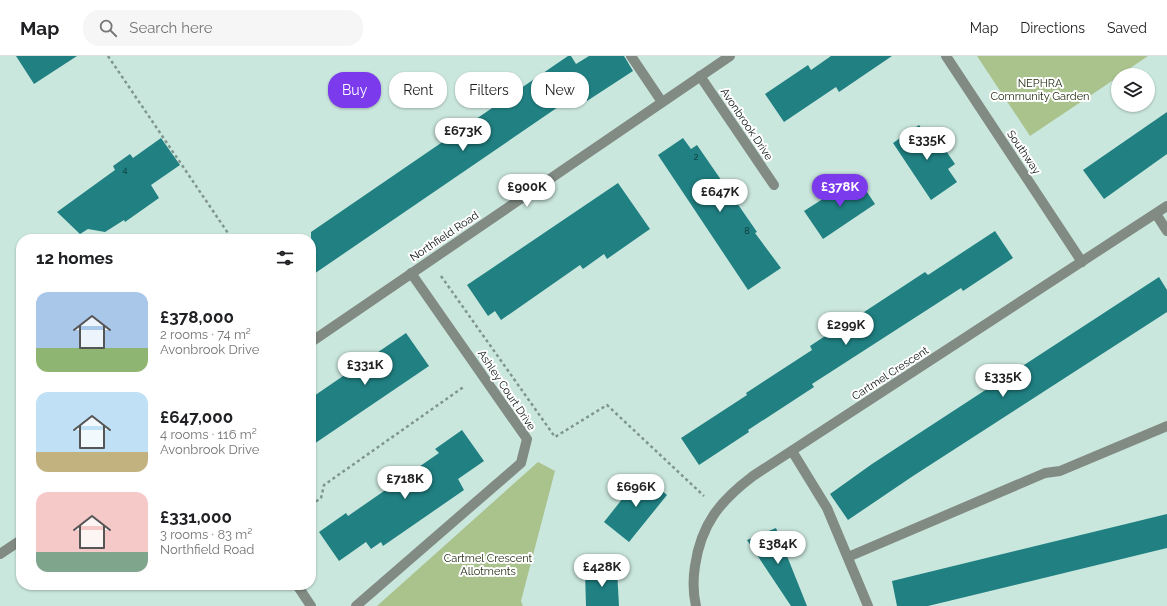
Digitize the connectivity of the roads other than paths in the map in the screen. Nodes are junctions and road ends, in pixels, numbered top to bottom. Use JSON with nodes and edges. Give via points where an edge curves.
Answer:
{"nodes":[{"id":1,"x":631,"y":56,"type":"edge"},
{"id":2,"x":730,"y":56,"type":"edge"},
{"id":3,"x":946,"y":56,"type":"edge"},
{"id":4,"x":700,"y":76,"type":"junction"},
{"id":5,"x":662,"y":102,"type":"junction"},
{"id":6,"x":774,"y":184,"type":"dead end"},
{"id":7,"x":1167,"y":206,"type":"edge"},
{"id":8,"x":1156,"y":214,"type":"junction"},
{"id":9,"x":1167,"y":231,"type":"edge"},
{"id":10,"x":1082,"y":262,"type":"junction"},
{"id":11,"x":411,"y":273,"type":"junction"},
{"id":12,"x":316,"y":339,"type":"edge"},
{"id":13,"x":1167,"y":426,"type":"edge"},
{"id":14,"x":792,"y":451,"type":"junction"},
{"id":15,"x":16,"y":543,"type":"edge"},
{"id":16,"x":0,"y":554,"type":"edge"},
{"id":17,"x":848,"y":557,"type":"junction"},
{"id":18,"x":301,"y":590,"type":"edge"},
{"id":19,"x":311,"y":606,"type":"edge"},
{"id":20,"x":356,"y":606,"type":"edge"},
{"id":21,"x":696,"y":606,"type":"edge"},
{"id":22,"x":868,"y":606,"type":"edge"}],
"edges":[{"from":1,"to":5,"type":"street"},
{"from":2,"to":4,"type":"street","name":"Northfield Road"},
{"from":3,"to":10,"type":"street","name":"Southway"},
{"from":4,"to":5,"type":"street","name":"Northfield Road"},
{"from":4,"to":6,"type":"street","name":"Avonbrook Drive"},
{"from":5,"to":11,"type":"street","name":"Northfield Road"},
{"from":7,"to":8,"type":"street","name":"Cartmel Crescent"},
{"from":8,"to":9,"type":"street"},
{"from":8,"to":10,"type":"street","name":"Cartmel Crescent"},
{"from":10,"to":14,"type":"street","name":"Cartmel Crescent"},
{"from":11,"to":12,"type":"street","name":"Northfield Road"},
{"from":11,"to":20,"type":"street","name":"Ashley Court Drive","via":[[527,439],[521,463]]},
{"from":13,"to":17,"type":"street","via":[[1060,471],[1045,473]]},
{"from":14,"to":17,"type":"street","via":[[827,508]]},
{"from":14,"to":21,"type":"street","name":"Cartmel Crescent","via":[[732,492],[715,512],[702,535],[696,557]]},
{"from":15,"to":16,"type":"street"},
{"from":17,"to":22,"type":"street"},
{"from":18,"to":19,"type":"street"}]}
